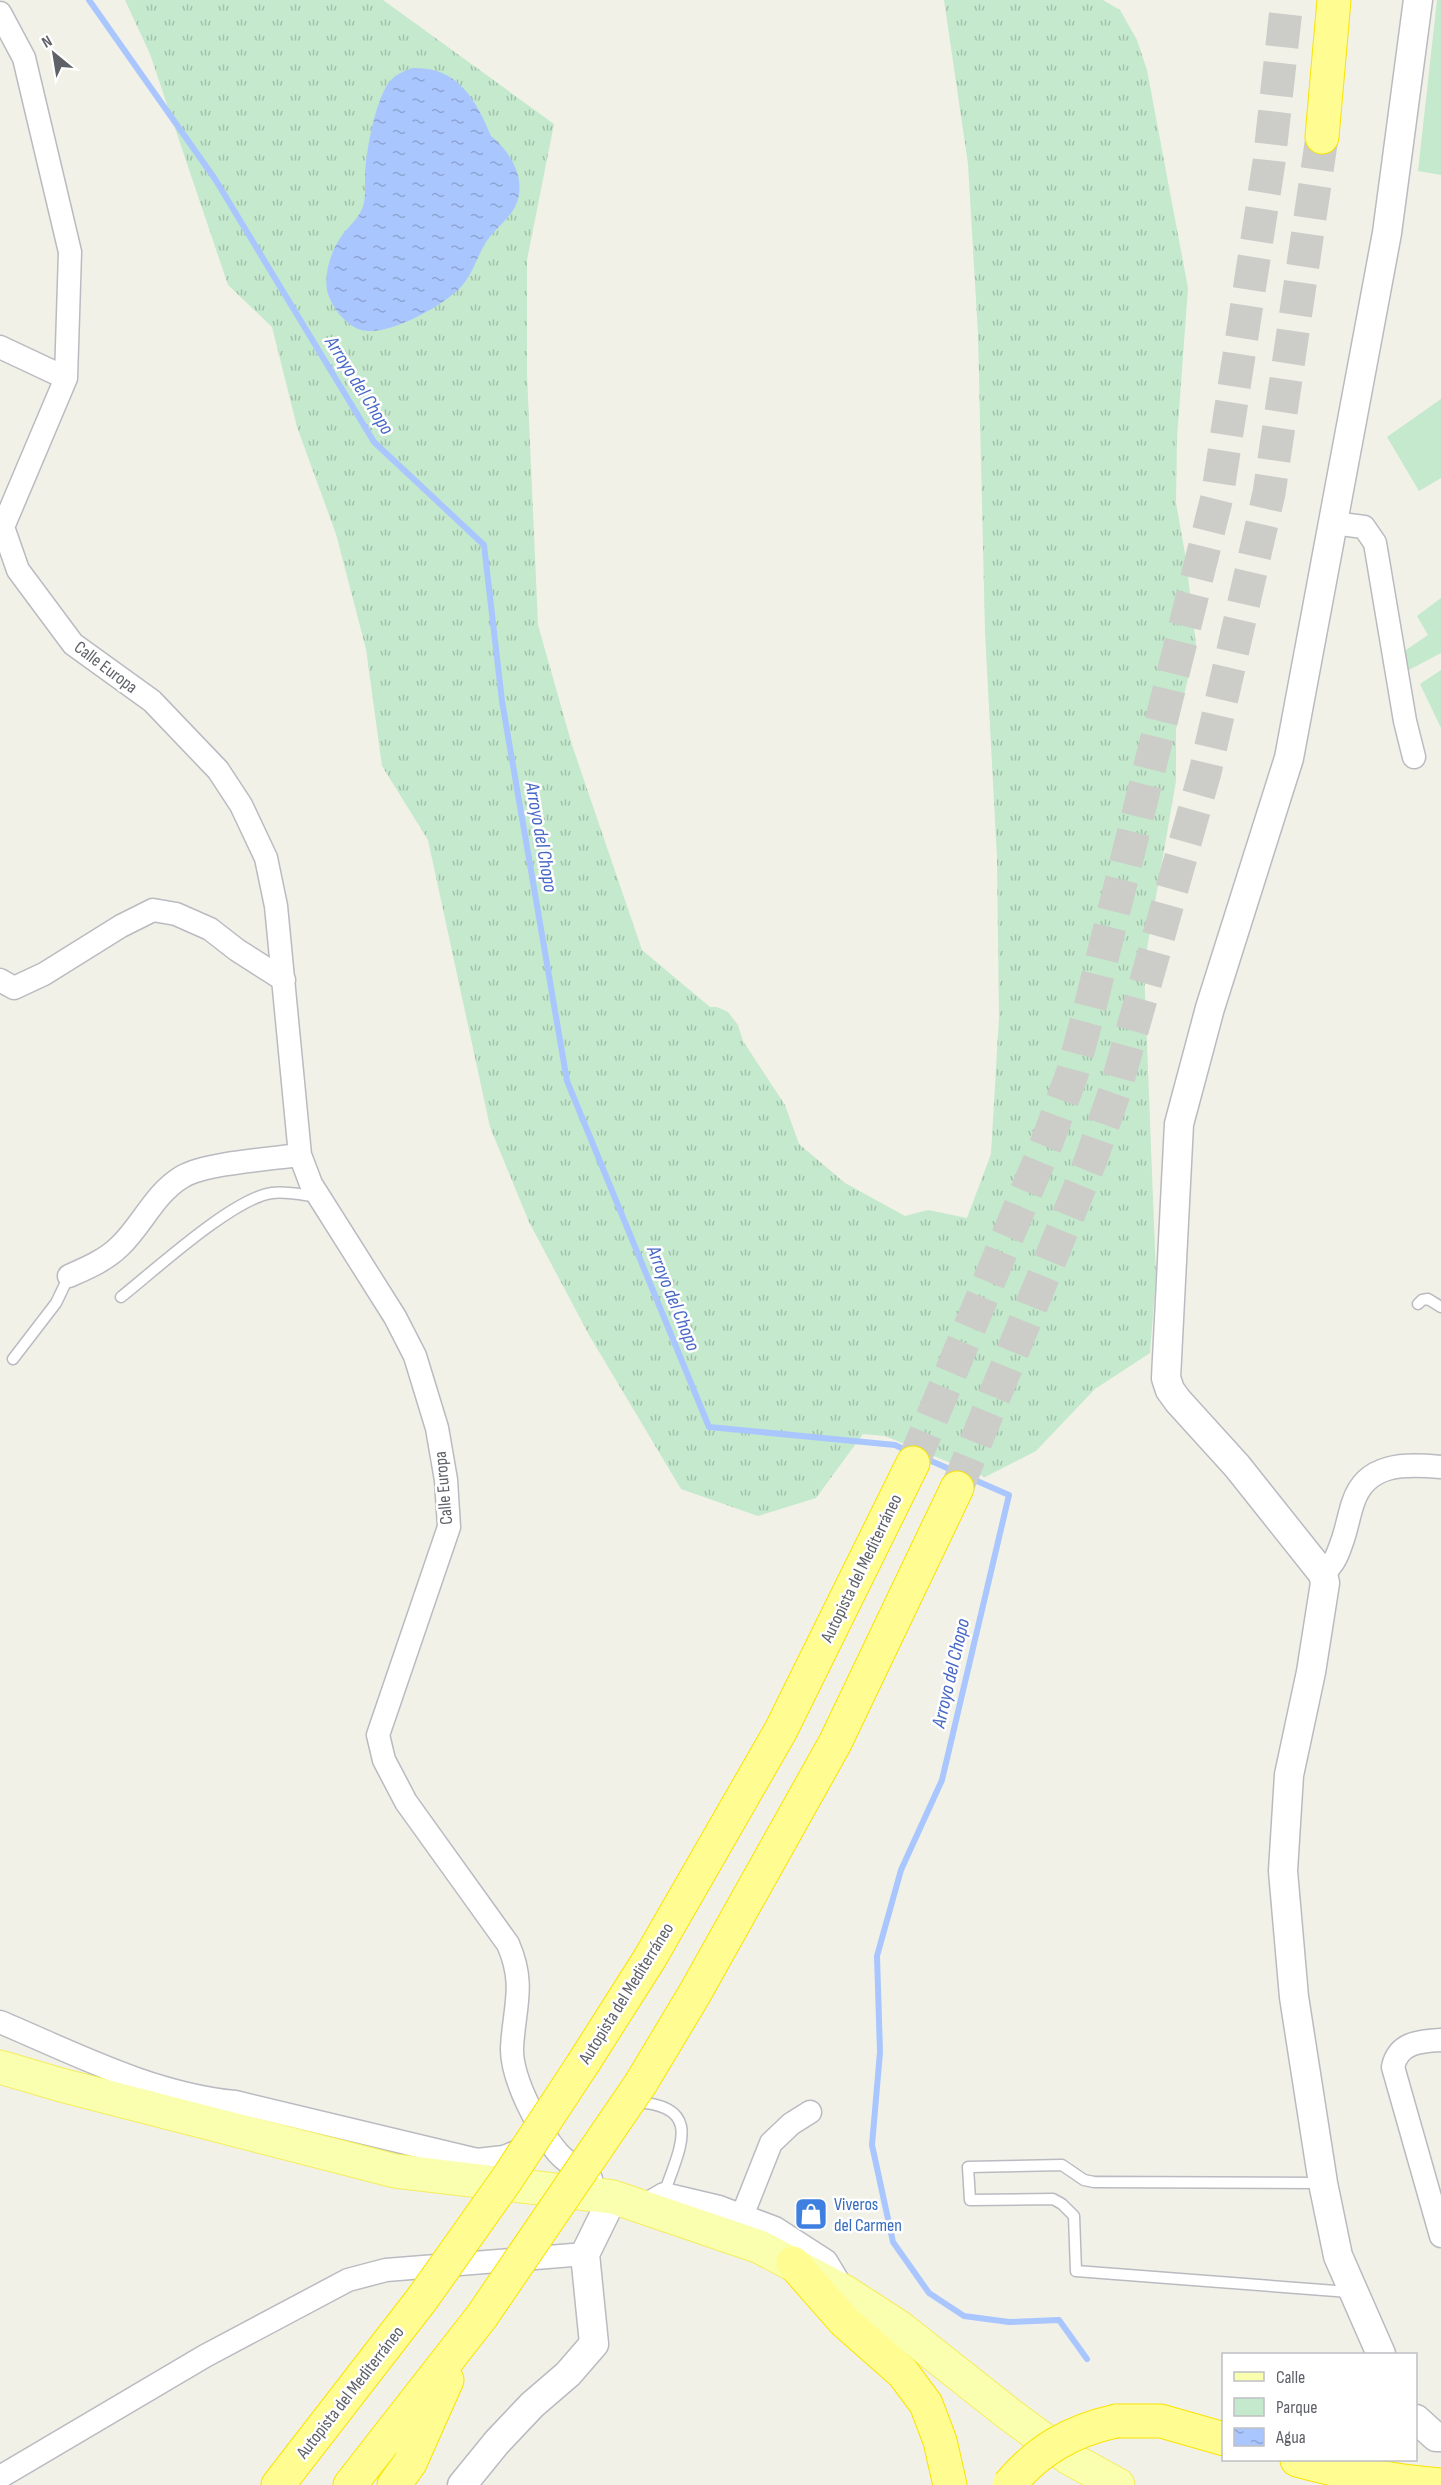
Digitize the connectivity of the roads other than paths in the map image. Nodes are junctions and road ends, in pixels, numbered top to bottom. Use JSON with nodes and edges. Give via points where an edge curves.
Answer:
{"nodes":[{"id":1,"x":1334,"y":0,"type":"edge"},
{"id":2,"x":1418,"y":0,"type":"edge"},
{"id":3,"x":0,"y":13,"type":"edge"},
{"id":4,"x":1322,"y":137,"type":"tunnel mouth"},
{"id":5,"x":0,"y":347,"type":"edge"},
{"id":6,"x":66,"y":378,"type":"junction"},
{"id":7,"x":1333,"y":523,"type":"junction"},
{"id":8,"x":1414,"y":757,"type":"dead end"},
{"id":9,"x":0,"y":980,"type":"edge"},
{"id":10,"x":284,"y":980,"type":"junction"},
{"id":11,"x":300,"y":1155,"type":"junction"},
{"id":12,"x":319,"y":1198,"type":"junction"},
{"id":13,"x":69,"y":1276,"type":"joint"},
{"id":14,"x":121,"y":1297,"type":"dead end"},
{"id":15,"x":1418,"y":1304,"type":"dead end"},
{"id":16,"x":1441,"y":1307,"type":"edge"},
{"id":17,"x":13,"y":1359,"type":"dead end"},
{"id":18,"x":913,"y":1463,"type":"tunnel mouth"},
{"id":19,"x":1441,"y":1467,"type":"edge"},
{"id":20,"x":957,"y":1488,"type":"tunnel mouth"},
{"id":21,"x":1323,"y":1574,"type":"junction"},
{"id":22,"x":0,"y":2022,"type":"edge"},
{"id":23,"x":1441,"y":2040,"type":"edge"},
{"id":24,"x":0,"y":2067,"type":"edge"},
{"id":25,"x":629,"y":2092,"type":"junction"},
{"id":26,"x":810,"y":2112,"type":"dead end"},
{"id":27,"x":549,"y":2138,"type":"junction"},
{"id":28,"x":1323,"y":2183,"type":"junction"},
{"id":29,"x":639,"y":2199,"type":"junction"},
{"id":30,"x":742,"y":2216,"type":"junction"},
{"id":31,"x":1441,"y":2236,"type":"edge"},
{"id":32,"x":585,"y":2254,"type":"junction"},
{"id":33,"x":793,"y":2263,"type":"junction"},
{"id":34,"x":845,"y":2292,"type":"junction"},
{"id":35,"x":1353,"y":2292,"type":"junction"},
{"id":36,"x":473,"y":2326,"type":"junction"},
{"id":37,"x":1380,"y":2353,"type":"edge"},
{"id":38,"x":1417,"y":2420,"type":"edge"},
{"id":39,"x":1222,"y":2438,"type":"edge"},
{"id":40,"x":1441,"y":2438,"type":"edge"},
{"id":41,"x":1301,"y":2461,"type":"edge"},
{"id":42,"x":0,"y":2477,"type":"edge"},
{"id":43,"x":278,"y":2485,"type":"edge"},
{"id":44,"x":350,"y":2485,"type":"edge"},
{"id":45,"x":394,"y":2485,"type":"edge"},
{"id":46,"x":462,"y":2485,"type":"edge"},
{"id":47,"x":950,"y":2485,"type":"edge"},
{"id":48,"x":1009,"y":2485,"type":"edge"},
{"id":49,"x":1118,"y":2485,"type":"edge"},
{"id":50,"x":1441,"y":2485,"type":"edge"}],
"edges":[{"from":1,"to":4,"type":"highway"},
{"from":2,"to":7,"type":"street","via":[[1387,232]]},
{"from":3,"to":6,"type":"street","via":[[24,58],[70,252]]},
{"from":5,"to":6,"type":"street"},
{"from":6,"to":10,"type":"street","name":"Calle Europa","via":[[3,527],[18,570],[73,644],[152,701],[218,770],[241,805],[266,858]]},
{"from":7,"to":8,"type":"street","via":[[1364,527],[1375,543]]},
{"from":7,"to":21,"type":"street","via":[[1289,758],[1210,1008],[1179,1124],[1166,1378],[1178,1401],[1237,1466]]},
{"from":9,"to":10,"type":"street","via":[[14,988],[153,910],[176,914],[210,929]]},
{"from":10,"to":11,"type":"street","name":"Calle Europa"},
{"from":11,"to":12,"type":"street","name":"Calle Europa"},
{"from":11,"to":13,"type":"street","via":[[198,1169],[182,1177],[166,1190],[120,1246]]},
{"from":12,"to":14,"type":"lane","via":[[289,1192],[252,1200],[218,1220]]},
{"from":12,"to":27,"type":"street","name":"Calle Europa","via":[[415,1356],[437,1428],[446,1480],[449,1527],[378,1735],[384,1760],[406,1802],[508,1944],[517,1964],[519,1985],[512,2051],[533,2116]]},
{"from":13,"to":17,"type":"lane","via":[[56,1303]]},
{"from":15,"to":16,"type":"lane","via":[[1428,1299]]},
{"from":18,"to":43,"type":"highway","name":"Autopista del Mediterráneo","bridge":true,"via":[[781,1730],[650,1958],[507,2179],[422,2299]]},
{"from":19,"to":21,"type":"street","via":[[1411,1464],[1375,1473],[1362,1485],[1353,1502],[1335,1563]]},
{"from":20,"to":25,"type":"highway","via":[[835,1743],[695,1994]]},
{"from":21,"to":28,"type":"street","via":[[1311,1672],[1289,1775],[1283,1871],[1294,1997]]},
{"from":22,"to":27,"type":"street","via":[[154,2086],[477,2160],[504,2157]]},
{"from":23,"to":31,"type":"street","via":[[1407,2045],[1396,2055],[1393,2067]]},
{"from":24,"to":29,"type":"main road","via":[[395,2171]]},
{"from":25,"to":29,"type":"lane","via":[[673,2113],[682,2123],[684,2136]]},
{"from":25,"to":36,"type":"highway","bridge":true},
{"from":26,"to":30,"type":"street","via":[[771,2143]]},
{"from":27,"to":29,"type":"street","via":[[559,2153]]},
{"from":28,"to":35,"type":"street","via":[[1338,2256]]},
{"from":28,"to":35,"type":"lane","via":[[1094,2182],[1084,2180],[1062,2164],[968,2168],[970,2200],[1053,2199],[1068,2208],[1074,2216],[1076,2271]]},
{"from":29,"to":30,"type":"street","via":[[719,2207]]},
{"from":29,"to":32,"type":"street"},
{"from":29,"to":33,"type":"main road"},
{"from":30,"to":34,"type":"street","via":[[775,2228],[826,2261]]},
{"from":32,"to":42,"type":"street","via":[[386,2270],[348,2280],[205,2356]]},
{"from":32,"to":46,"type":"street","via":[[594,2344],[568,2374],[532,2405]]},
{"from":33,"to":34,"type":"main road"},
{"from":33,"to":47,"type":"highway","via":[[844,2321],[903,2373],[926,2404],[940,2440]]},
{"from":34,"to":49,"type":"main road","via":[[899,2327],[1069,2458]]},
{"from":35,"to":37,"type":"street"},
{"from":36,"to":44,"type":"highway"},
{"from":36,"to":45,"type":"highway","via":[[410,2463]]},
{"from":38,"to":40,"type":"street"},
{"from":39,"to":48,"type":"highway","bridge":true,"via":[[1161,2421],[1116,2421],[1059,2440],[1039,2453]]},
{"from":41,"to":50,"type":"highway","via":[[1390,2481]]}]}
